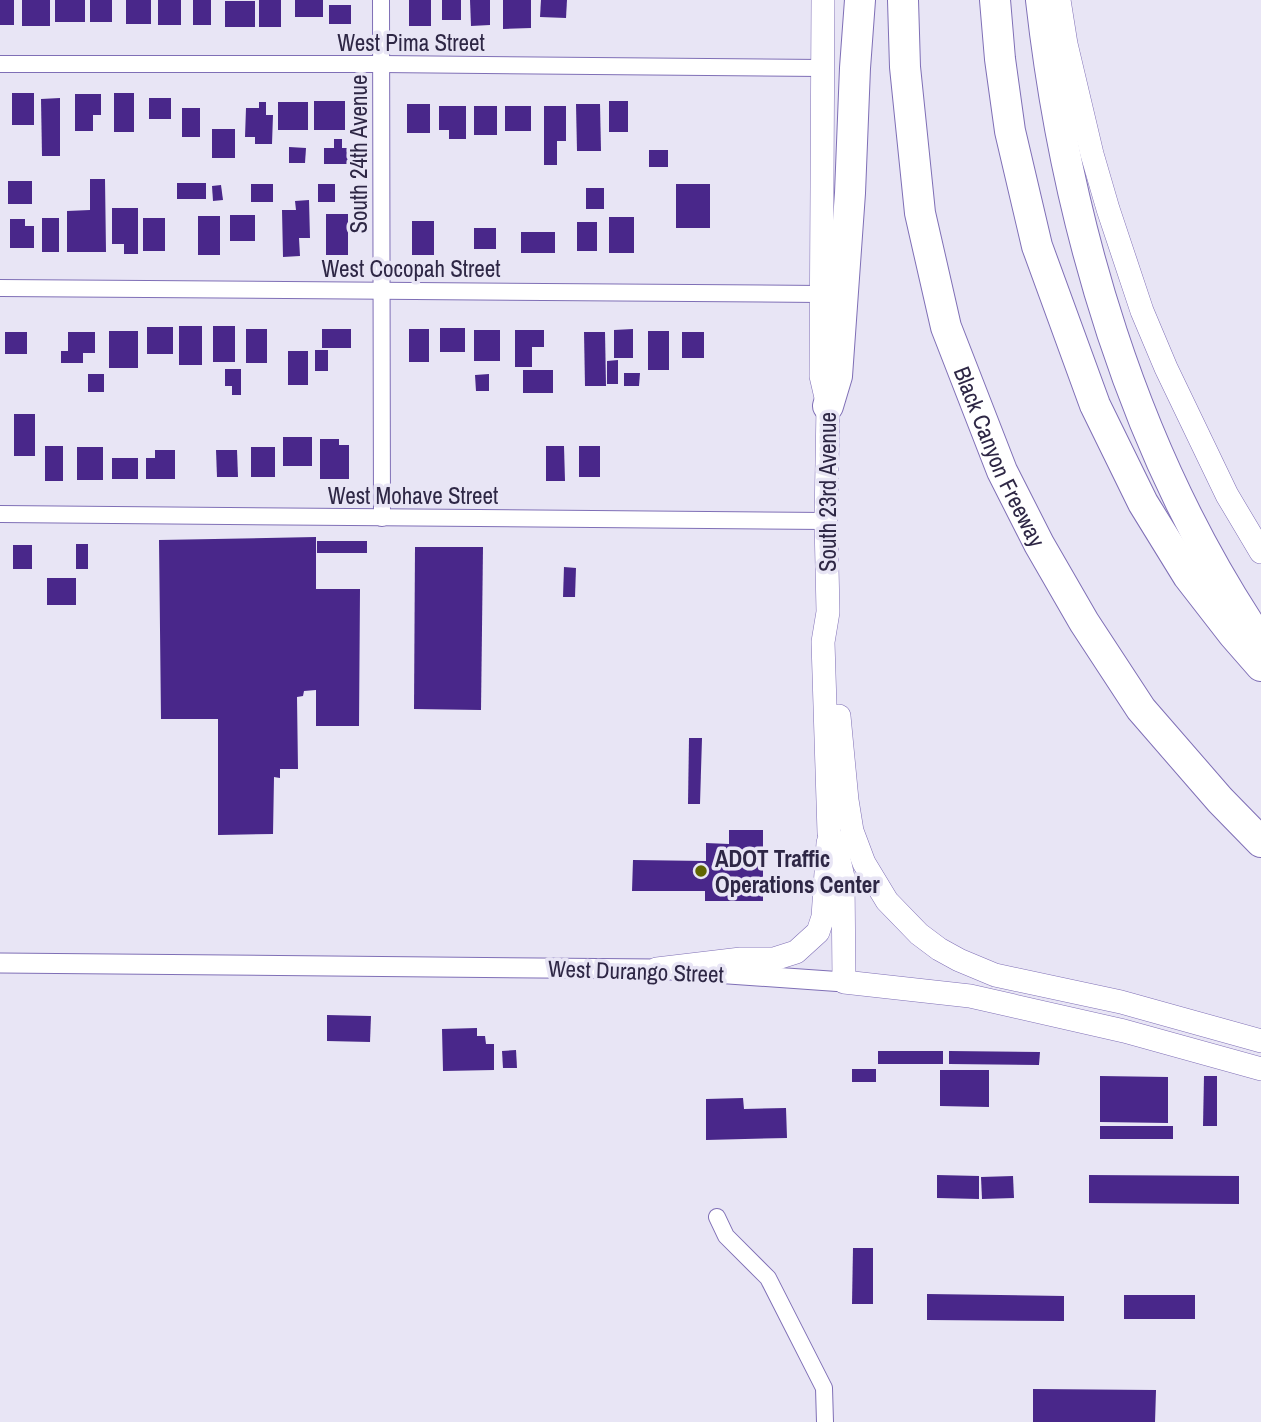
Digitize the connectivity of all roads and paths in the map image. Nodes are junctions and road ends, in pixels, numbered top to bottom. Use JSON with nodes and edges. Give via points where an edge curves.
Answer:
{"nodes":[{"id":1,"x":381,"y":0,"type":"edge"},
{"id":2,"x":822,"y":0,"type":"edge"},
{"id":3,"x":860,"y":0,"type":"edge"},
{"id":4,"x":903,"y":0,"type":"edge"},
{"id":5,"x":995,"y":0,"type":"edge"},
{"id":6,"x":1041,"y":0,"type":"edge"},
{"id":7,"x":1059,"y":0,"type":"edge"},
{"id":8,"x":0,"y":64,"type":"edge"},
{"id":9,"x":381,"y":64,"type":"junction"},
{"id":10,"x":822,"y":68,"type":"junction"},
{"id":11,"x":0,"y":288,"type":"edge"},
{"id":12,"x":382,"y":290,"type":"junction"},
{"id":13,"x":821,"y":294,"type":"junction"},
{"id":14,"x":828,"y":406,"type":"junction"},
{"id":15,"x":0,"y":514,"type":"edge"},
{"id":16,"x":382,"y":517,"type":"junction"},
{"id":17,"x":826,"y":521,"type":"junction"},
{"id":18,"x":1260,"y":546,"type":"edge"},
{"id":19,"x":828,"y":612,"type":"junction"},
{"id":20,"x":1261,"y":642,"type":"edge"},
{"id":21,"x":1261,"y":666,"type":"edge"},
{"id":22,"x":829,"y":833,"type":"junction"},
{"id":23,"x":1261,"y":842,"type":"edge"},
{"id":24,"x":0,"y":963,"type":"edge"},
{"id":25,"x":657,"y":969,"type":"junction"},
{"id":26,"x":844,"y":982,"type":"junction"},
{"id":27,"x":1261,"y":1041,"type":"edge"},
{"id":28,"x":1222,"y":1059,"type":"junction"},
{"id":29,"x":1261,"y":1069,"type":"edge"},
{"id":30,"x":1261,"y":1077,"type":"edge"},
{"id":31,"x":717,"y":1217,"type":"dead end"},
{"id":32,"x":825,"y":1422,"type":"edge"}],
"edges":[{"from":1,"to":9,"type":"street","name":"South 24th Avenue"},
{"from":2,"to":10,"type":"main road","name":"South 23rd Avenue"},
{"from":3,"to":14,"type":"highway","via":[[837,376]]},
{"from":4,"to":23,"type":"highway","name":"Black Canyon Freeway","via":[[920,213],[946,327],[1002,471],[1084,622],[1141,709]]},
{"from":5,"to":21,"type":"highway","via":[[1010,131],[1037,246],[1095,405],[1143,503],[1188,576]]},
{"from":6,"to":20,"type":"highway","via":[[1056,114],[1082,228],[1119,353],[1194,532]]},
{"from":7,"to":18,"type":"main road","via":[[1092,154],[1142,311],[1227,495]]},
{"from":8,"to":9,"type":"street","name":"West Pima Street"},
{"from":9,"to":10,"type":"street","name":"West Pima Street"},
{"from":9,"to":12,"type":"street","name":"South 24th Avenue"},
{"from":10,"to":13,"type":"main road","name":"South 23rd Avenue"},
{"from":11,"to":12,"type":"street","name":"West Cocopah Street"},
{"from":12,"to":13,"type":"street","name":"West Cocopah Street"},
{"from":12,"to":16,"type":"street","name":"South 24th Avenue"},
{"from":13,"to":14,"type":"main road","name":"South 23rd Avenue","via":[[821,376]]},
{"from":14,"to":17,"type":"main road","name":"South 23rd Avenue"},
{"from":15,"to":16,"type":"street","name":"West Mohave Street"},
{"from":16,"to":17,"type":"street","name":"West Mohave Street"},
{"from":17,"to":19,"type":"main road","name":"South 23rd Avenue"},
{"from":19,"to":22,"type":"main road","name":"South 23rd Avenue","via":[[823,642]]},
{"from":19,"to":27,"type":"main road","via":[[852,831],[864,863],[887,901],[919,934],[958,960],[995,975],[1121,1002]]},
{"from":22,"to":25,"type":"main road","via":[[823,917],[818,932],[796,952],[774,959]]},
{"from":22,"to":26,"type":"main road","name":"South 23rd Avenue","via":[[844,877]]},
{"from":24,"to":25,"type":"street","name":"West Durango Street"},
{"from":25,"to":26,"type":"street","name":"West Durango Street"},
{"from":26,"to":28,"type":"main road","name":"West Durango Street","via":[[970,996]]},
{"from":28,"to":29,"type":"main road","name":"West Durango Street"},
{"from":28,"to":30,"type":"street"},
{"from":31,"to":32,"type":"street","via":[[726,1236],[768,1278],[824,1388]]}]}
